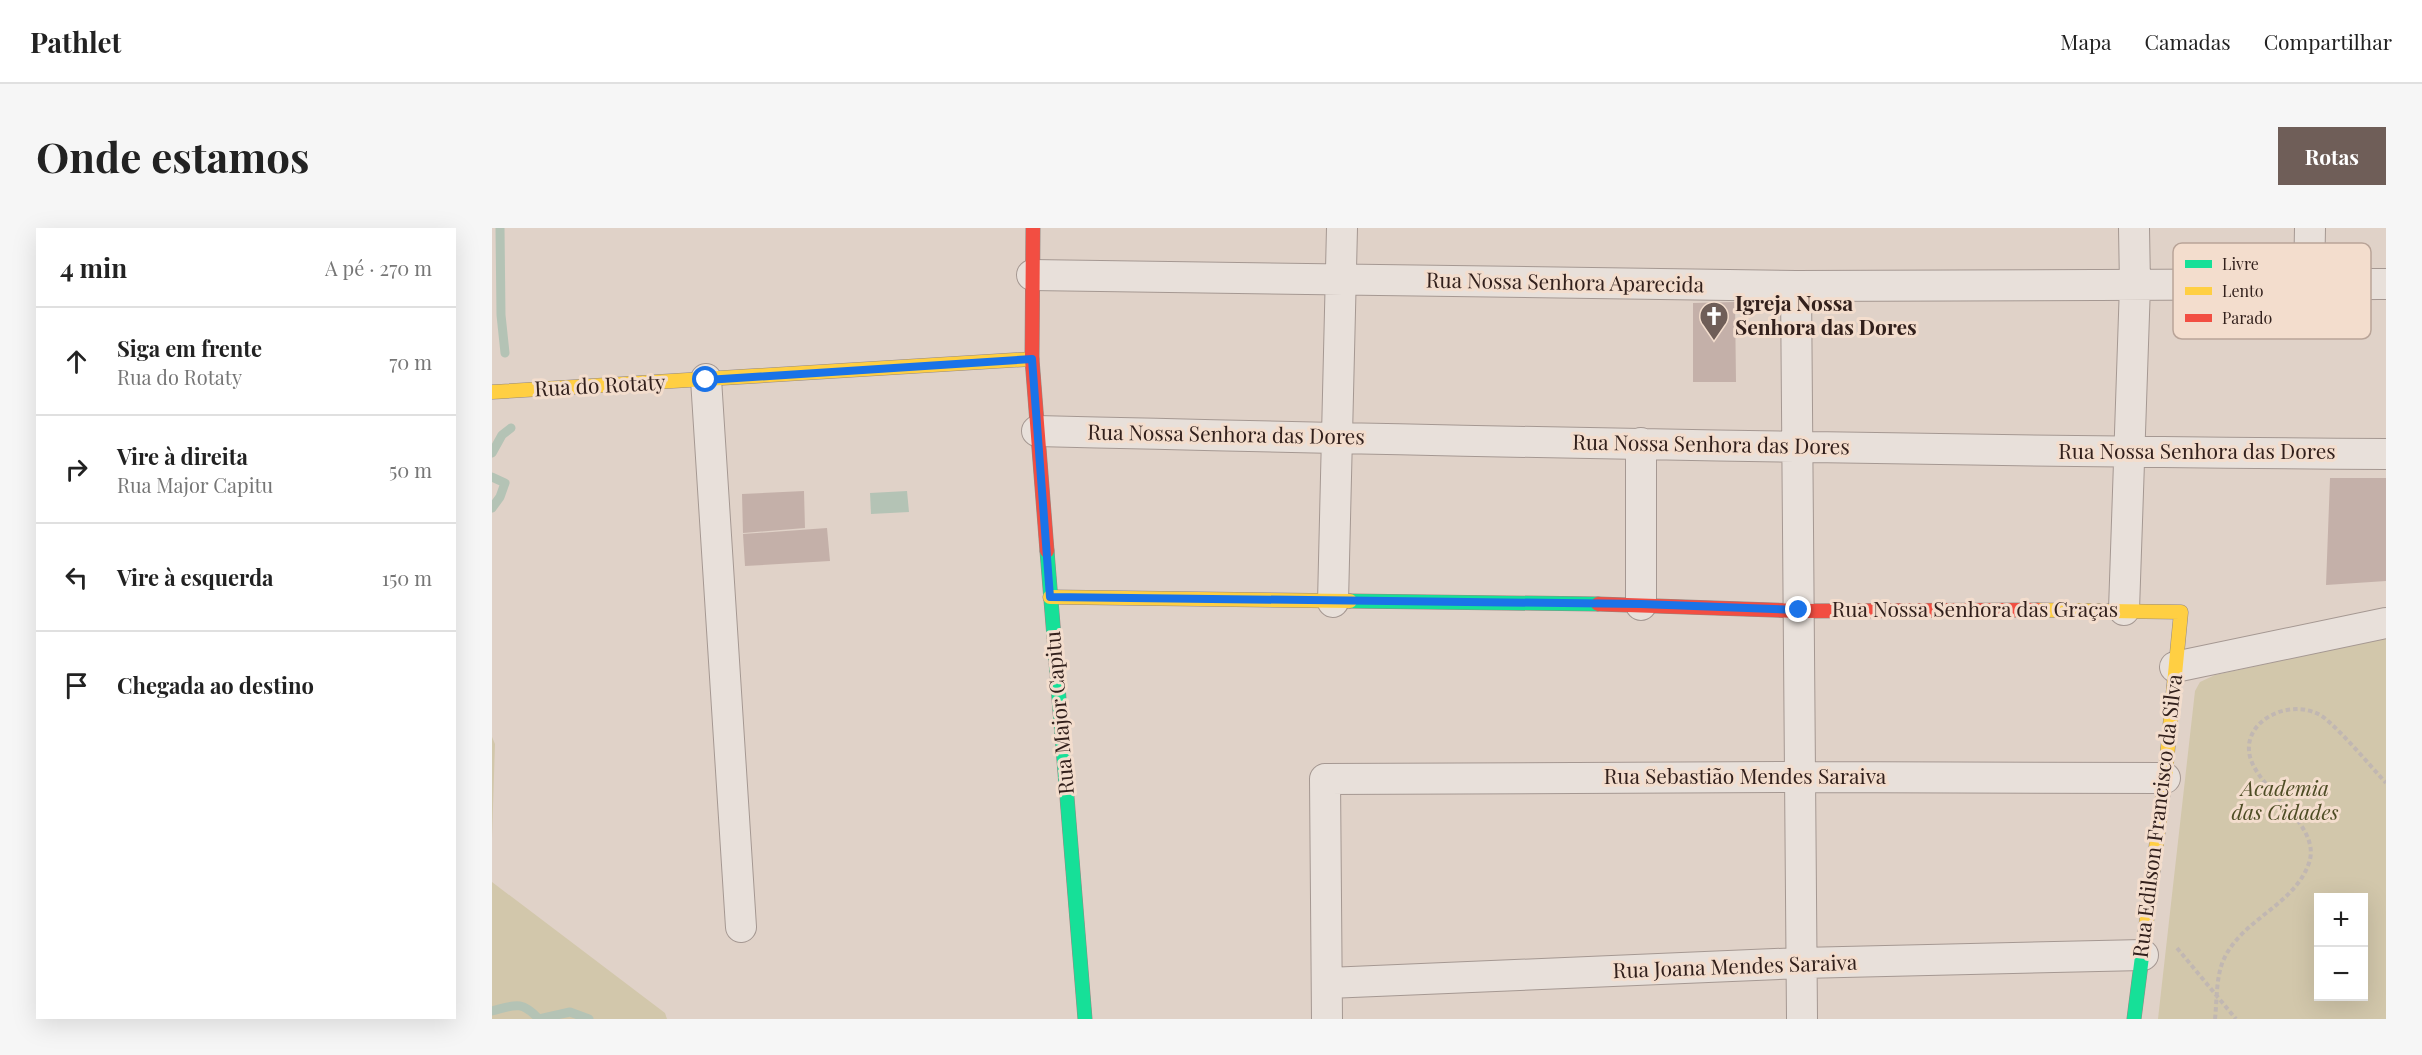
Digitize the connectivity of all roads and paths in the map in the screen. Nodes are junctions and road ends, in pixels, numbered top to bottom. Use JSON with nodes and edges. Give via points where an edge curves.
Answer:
{"nodes":[{"id":1,"x":1033,"y":228,"type":"edge"},
{"id":2,"x":1342,"y":228,"type":"edge"},
{"id":3,"x":2134,"y":228,"type":"edge"},
{"id":4,"x":2310,"y":228,"type":"edge"},
{"id":5,"x":2309,"y":243,"type":"edge"},
{"id":6,"x":1032,"y":274,"type":"junction"},
{"id":7,"x":1341,"y":279,"type":"junction"},
{"id":8,"x":2371,"y":284,"type":"edge"},
{"id":9,"x":2386,"y":284,"type":"edge"},
{"id":10,"x":2135,"y":285,"type":"junction"},
{"id":11,"x":2173,"y":285,"type":"edge"},
{"id":12,"x":1796,"y":286,"type":"junction"},
{"id":13,"x":1032,"y":359,"type":"junction"},
{"id":14,"x":706,"y":380,"type":"junction"},
{"id":15,"x":492,"y":392,"type":"edge"},
{"id":16,"x":1037,"y":431,"type":"junction"},
{"id":17,"x":1338,"y":438,"type":"junction"},
{"id":18,"x":1641,"y":443,"type":"junction"},
{"id":19,"x":1798,"y":448,"type":"junction"},
{"id":20,"x":2129,"y":452,"type":"junction"},
{"id":21,"x":2386,"y":454,"type":"edge"},
{"id":22,"x":1050,"y":597,"type":"junction"},
{"id":23,"x":1333,"y":602,"type":"junction"},
{"id":24,"x":1641,"y":604,"type":"junction"},
{"id":25,"x":1799,"y":610,"type":"junction"},
{"id":26,"x":2124,"y":610,"type":"junction"},
{"id":27,"x":2181,"y":612,"type":"joint"},
{"id":28,"x":2386,"y":623,"type":"edge"},
{"id":29,"x":2175,"y":667,"type":"junction"},
{"id":30,"x":1798,"y":777,"type":"junction"},
{"id":31,"x":2164,"y":778,"type":"junction"},
{"id":32,"x":2386,"y":783,"type":"edge"},
{"id":33,"x":2147,"y":911,"type":"junction"},
{"id":34,"x":741,"y":927,"type":"dead end"},
{"id":35,"x":2143,"y":955,"type":"junction"},
{"id":36,"x":1801,"y":963,"type":"junction"},
{"id":37,"x":1328,"y":983,"type":"junction"},
{"id":38,"x":2217,"y":997,"type":"junction"},
{"id":39,"x":1085,"y":1019,"type":"edge"},
{"id":40,"x":1328,"y":1019,"type":"edge"},
{"id":41,"x":1802,"y":1019,"type":"edge"},
{"id":42,"x":2133,"y":1019,"type":"edge"},
{"id":43,"x":2215,"y":1019,"type":"edge"},
{"id":44,"x":2236,"y":1019,"type":"edge"}],
"edges":[{"from":1,"to":6,"type":"street","name":"Rua Major Capitu"},
{"from":2,"to":7,"type":"street"},
{"from":3,"to":10,"type":"street"},
{"from":4,"to":5,"type":"street"},
{"from":6,"to":7,"type":"street","name":"Rua Nossa Senhora Aparecida"},
{"from":6,"to":13,"type":"street","name":"Rua Major Capitu"},
{"from":7,"to":12,"type":"street","name":"Rua Nossa Senhora Aparecida"},
{"from":7,"to":17,"type":"street"},
{"from":8,"to":9,"type":"street","name":"Rua Nossa Senhora Aparecida"},
{"from":10,"to":11,"type":"street","name":"Rua Nossa Senhora Aparecida"},
{"from":10,"to":12,"type":"street","name":"Rua Nossa Senhora Aparecida"},
{"from":10,"to":20,"type":"street"},
{"from":12,"to":19,"type":"street"},
{"from":13,"to":14,"type":"street","name":"Rua do Rotaty"},
{"from":13,"to":16,"type":"street","name":"Rua Major Capitu"},
{"from":14,"to":15,"type":"street","name":"Rua do Rotaty"},
{"from":14,"to":34,"type":"street"},
{"from":16,"to":17,"type":"street","name":"Rua Nossa Senhora das Dores"},
{"from":16,"to":22,"type":"street","name":"Rua Major Capitu"},
{"from":17,"to":18,"type":"street","name":"Rua Nossa Senhora das Dores"},
{"from":17,"to":23,"type":"street"},
{"from":18,"to":19,"type":"street","name":"Rua Nossa Senhora das Dores"},
{"from":18,"to":24,"type":"street"},
{"from":19,"to":20,"type":"street","name":"Rua Nossa Senhora das Dores"},
{"from":19,"to":25,"type":"street"},
{"from":20,"to":21,"type":"street","name":"Rua Nossa Senhora das Dores"},
{"from":20,"to":26,"type":"street"},
{"from":22,"to":23,"type":"street","name":"Rua Nossa Senhora das Graças"},
{"from":22,"to":39,"type":"street","name":"Rua Major Capitu"},
{"from":23,"to":24,"type":"street","name":"Rua Nossa Senhora das Graças"},
{"from":24,"to":25,"type":"street","name":"Rua Nossa Senhora das Graças"},
{"from":25,"to":26,"type":"street","name":"Rua Nossa Senhora das Graças"},
{"from":25,"to":30,"type":"street"},
{"from":26,"to":27,"type":"street","name":"Rua Nossa Senhora das Graças"},
{"from":27,"to":29,"type":"street","name":"Rua Edilson Francisco da Silva"},
{"from":28,"to":29,"type":"street"},
{"from":29,"to":31,"type":"street","name":"Rua Edilson Francisco da Silva"},
{"from":30,"to":31,"type":"street","name":"Rua Sebastião Mendes Saraiva"},
{"from":30,"to":36,"type":"street"},
{"from":30,"to":37,"type":"street","name":"Rua Sebastião Mendes Saraiva","via":[[1325,780]]},
{"from":31,"to":33,"type":"street","name":"Rua Edilson Francisco da Silva"},
{"from":32,"to":38,"type":"path","via":[[2318,712],[2286,710],[2267,716],[2257,728],[2250,741],[2251,759],[2304,829],[2310,861],[2294,889],[2229,950]]},
{"from":33,"to":35,"type":"street","name":"Rua Edilson Francisco da Silva"},
{"from":33,"to":38,"type":"path"},
{"from":35,"to":36,"type":"street","name":"Rua Joana Mendes Saraiva"},
{"from":35,"to":42,"type":"street","name":"Rua Edilson Francisco da Silva"},
{"from":36,"to":37,"type":"street","name":"Rua Joana Mendes Saraiva"},
{"from":36,"to":41,"type":"street"},
{"from":37,"to":40,"type":"street"},
{"from":38,"to":43,"type":"path"},
{"from":38,"to":44,"type":"path"}]}
